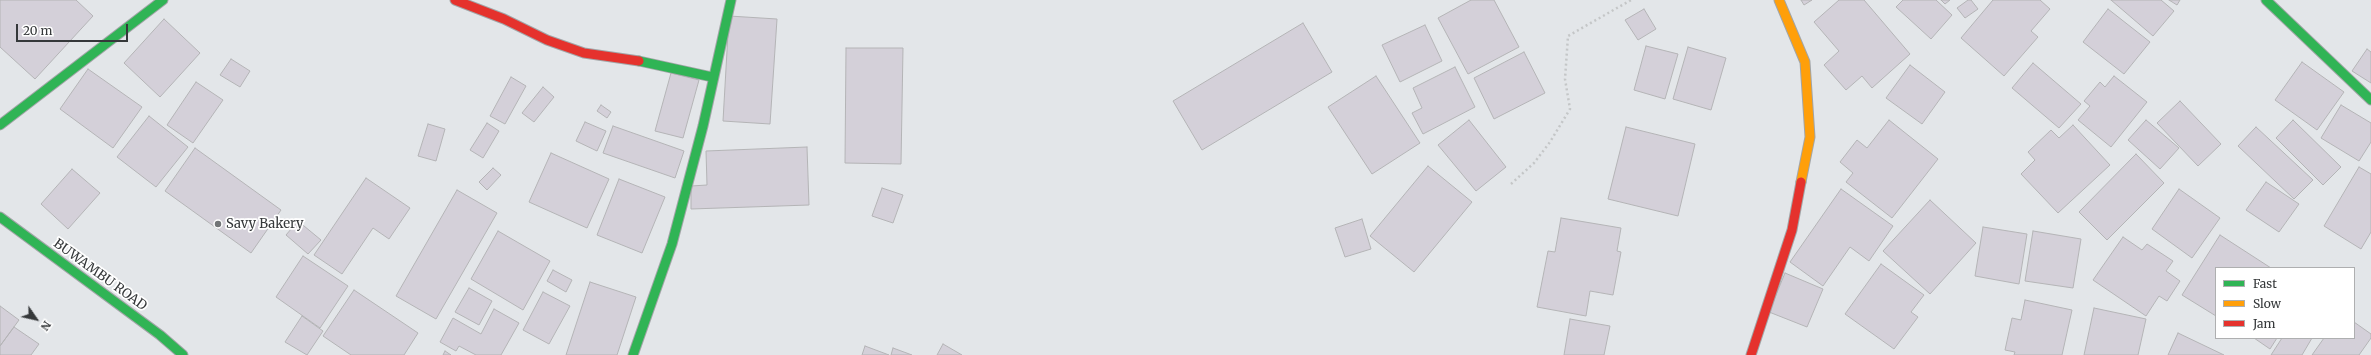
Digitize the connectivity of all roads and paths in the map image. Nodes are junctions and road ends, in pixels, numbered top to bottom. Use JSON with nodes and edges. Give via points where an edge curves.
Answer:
{"nodes":[{"id":1,"x":163,"y":0,"type":"edge"},
{"id":2,"x":455,"y":0,"type":"edge"},
{"id":3,"x":731,"y":0,"type":"edge"},
{"id":4,"x":1631,"y":0,"type":"edge"},
{"id":5,"x":1779,"y":0,"type":"edge"},
{"id":6,"x":2266,"y":0,"type":"edge"},
{"id":7,"x":712,"y":77,"type":"junction"},
{"id":8,"x":2371,"y":100,"type":"edge"},
{"id":9,"x":0,"y":125,"type":"edge"},
{"id":10,"x":1511,"y":184,"type":"dead end"},
{"id":11,"x":0,"y":217,"type":"edge"},
{"id":12,"x":183,"y":355,"type":"edge"},
{"id":13,"x":633,"y":355,"type":"edge"},
{"id":14,"x":1751,"y":355,"type":"edge"}],
"edges":[{"from":1,"to":9,"type":"street"},
{"from":2,"to":7,"type":"street","via":[[504,19],[546,40],[584,53],[640,61]]},
{"from":3,"to":7,"type":"street"},
{"from":4,"to":10,"type":"path","via":[[1568,36],[1565,79],[1570,109],[1534,163]]},
{"from":5,"to":14,"type":"street","via":[[1805,62],[1810,137],[1792,230]]},
{"from":6,"to":8,"type":"street"},
{"from":7,"to":13,"type":"street","via":[[703,126],[672,244]]},
{"from":11,"to":12,"type":"street","name":"BUWAMBU ROAD","via":[[160,335]]}]}
